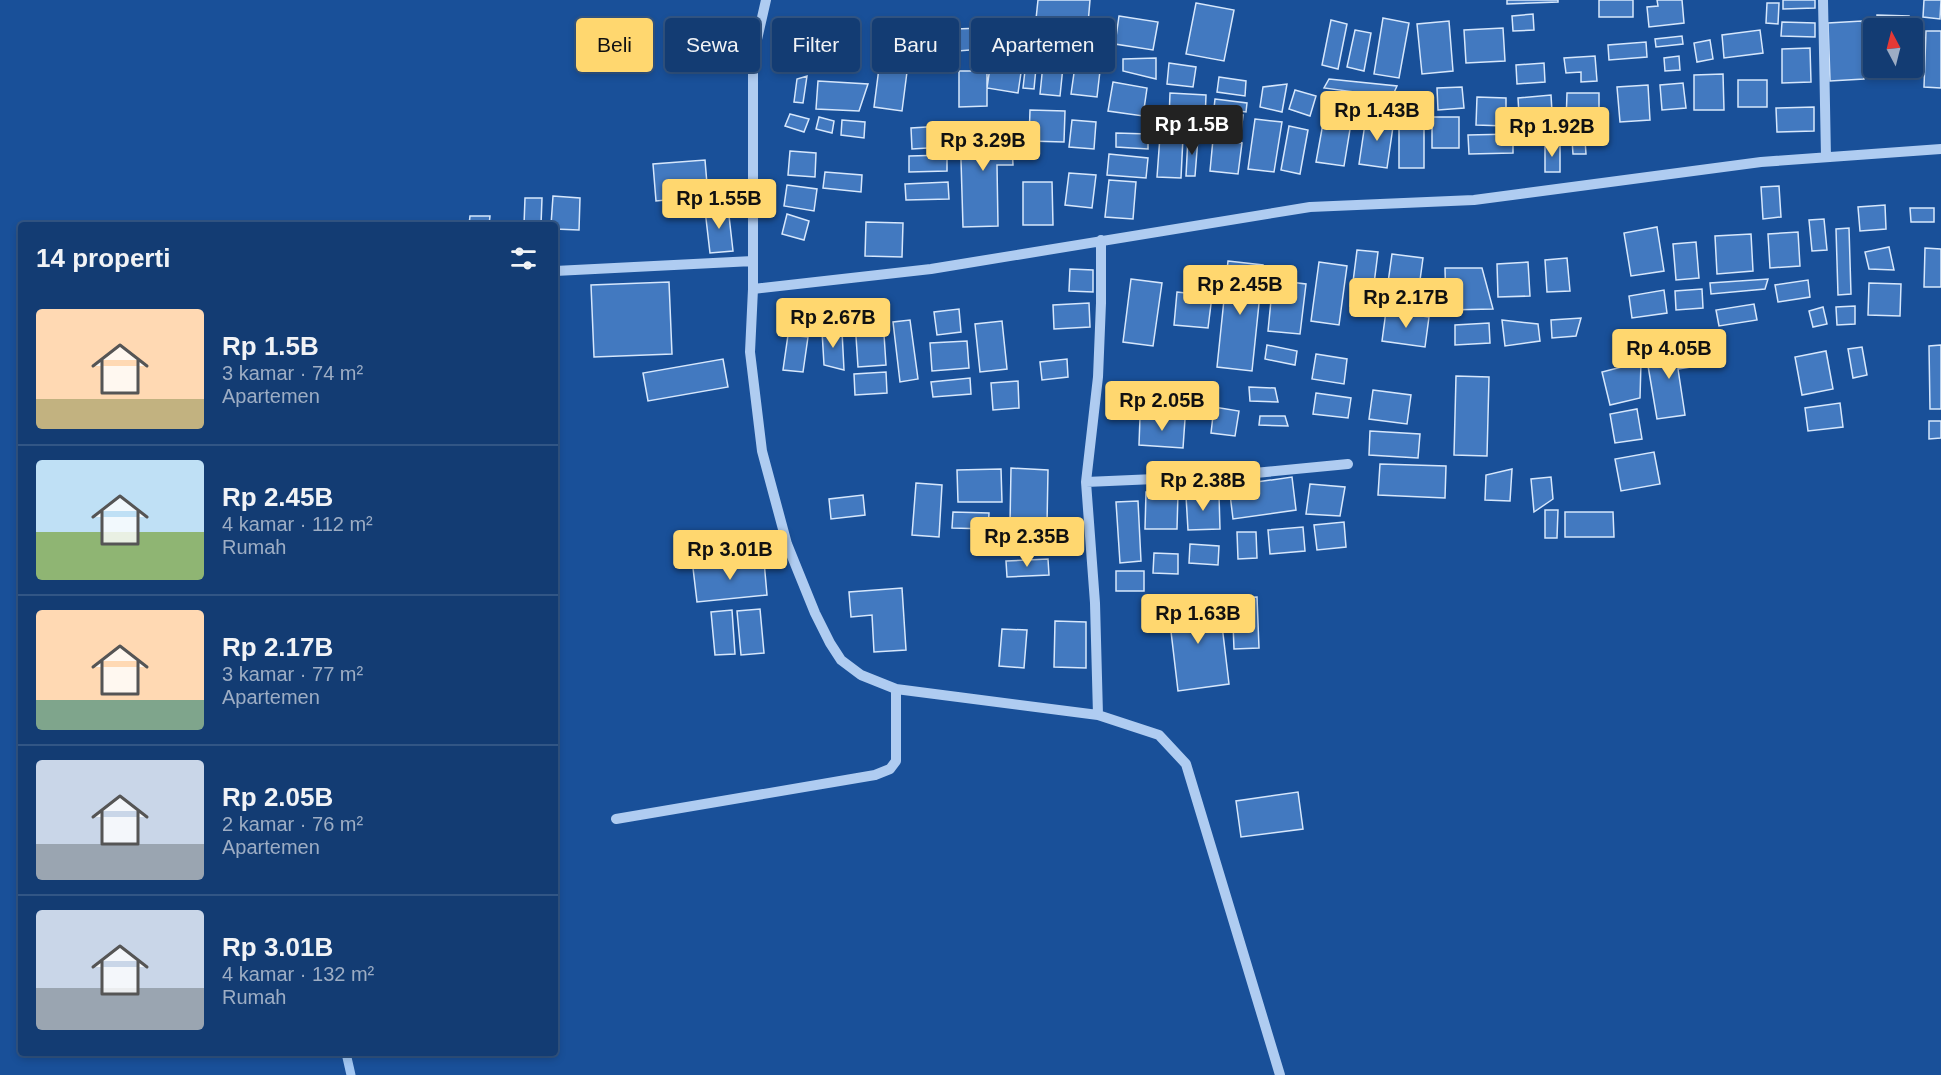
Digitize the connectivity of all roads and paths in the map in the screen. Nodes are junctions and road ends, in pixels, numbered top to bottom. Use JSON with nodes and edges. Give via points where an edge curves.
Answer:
{"nodes":[{"id":1,"x":766,"y":0,"type":"edge"},
{"id":2,"x":1823,"y":0,"type":"edge"},
{"id":3,"x":1941,"y":149,"type":"edge"},
{"id":4,"x":1826,"y":157,"type":"junction"},
{"id":5,"x":1101,"y":240,"type":"junction"},
{"id":6,"x":753,"y":261,"type":"junction"},
{"id":7,"x":558,"y":271,"type":"edge"},
{"id":8,"x":753,"y":289,"type":"junction"},
{"id":9,"x":1348,"y":464,"type":"dead end"},
{"id":10,"x":1086,"y":482,"type":"junction"},
{"id":11,"x":896,"y":689,"type":"junction"},
{"id":12,"x":1098,"y":715,"type":"junction"},
{"id":13,"x":616,"y":819,"type":"dead end"},
{"id":14,"x":1280,"y":1075,"type":"edge"}],
"edges":[{"from":1,"to":6,"type":"street","via":[[753,57]]},
{"from":2,"to":4,"type":"street"},
{"from":3,"to":4,"type":"street"},
{"from":4,"to":5,"type":"street","via":[[1474,200],[1310,207]]},
{"from":5,"to":8,"type":"street","via":[[931,269]]},
{"from":5,"to":10,"type":"street","via":[[1098,377]]},
{"from":6,"to":7,"type":"street"},
{"from":6,"to":8,"type":"street"},
{"from":8,"to":11,"type":"street","via":[[750,352],[762,451],[787,544],[815,613],[841,660],[861,675]]},
{"from":9,"to":10,"type":"street","via":[[1224,476]]},
{"from":10,"to":12,"type":"street"},
{"from":11,"to":12,"type":"street"},
{"from":11,"to":13,"type":"street","via":[[897,752],[890,769],[875,775]]},
{"from":12,"to":14,"type":"street","via":[[1159,735],[1186,764]]}]}
